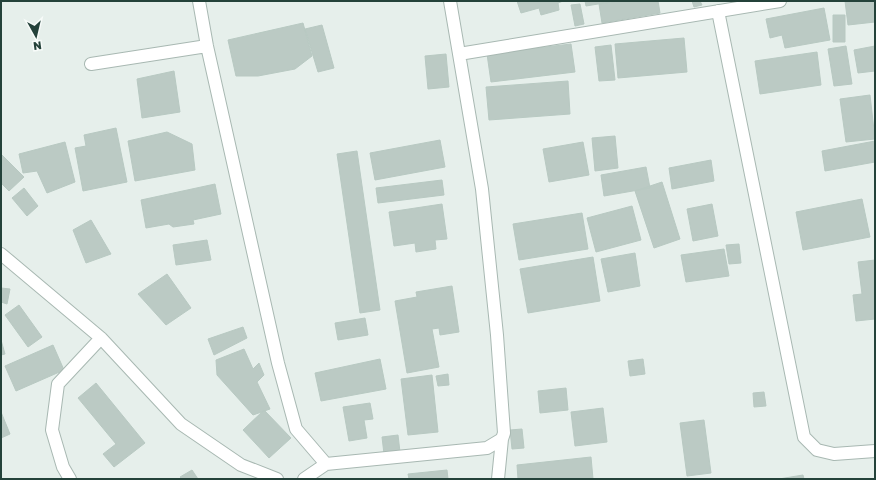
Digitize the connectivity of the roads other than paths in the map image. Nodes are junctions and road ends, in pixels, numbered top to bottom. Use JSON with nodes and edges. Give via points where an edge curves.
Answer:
{"nodes":[{"id":1,"x":199,"y":1,"type":"edge"},
{"id":2,"x":450,"y":1,"type":"edge"},
{"id":3,"x":780,"y":1,"type":"edge"},
{"id":4,"x":718,"y":11,"type":"junction"},
{"id":5,"x":207,"y":46,"type":"junction"},
{"id":6,"x":459,"y":54,"type":"junction"},
{"id":7,"x":91,"y":64,"type":"dead end"},
{"id":8,"x":1,"y":254,"type":"edge"},
{"id":9,"x":102,"y":338,"type":"junction"},
{"id":10,"x":502,"y":439,"type":"junction"},
{"id":11,"x":875,"y":451,"type":"edge"},
{"id":12,"x":326,"y":464,"type":"junction"},
{"id":13,"x":70,"y":479,"type":"edge"},
{"id":14,"x":278,"y":479,"type":"edge"},
{"id":15,"x":304,"y":479,"type":"edge"},
{"id":16,"x":498,"y":479,"type":"edge"}],
"edges":[{"from":1,"to":5,"type":"street"},
{"from":2,"to":6,"type":"street"},
{"from":3,"to":4,"type":"street"},
{"from":4,"to":6,"type":"street"},
{"from":4,"to":11,"type":"street","via":[[804,437],[817,450],[834,454]]},
{"from":5,"to":7,"type":"street"},
{"from":5,"to":12,"type":"street","via":[[278,363],[296,429]]},
{"from":6,"to":10,"type":"street","via":[[482,189],[504,421]]},
{"from":8,"to":9,"type":"street"},
{"from":9,"to":13,"type":"street","via":[[58,384],[52,430],[63,467]]},
{"from":9,"to":14,"type":"street","via":[[181,424],[241,465]]},
{"from":10,"to":12,"type":"street","via":[[487,448]]},
{"from":10,"to":16,"type":"street"},
{"from":12,"to":15,"type":"street"}]}
